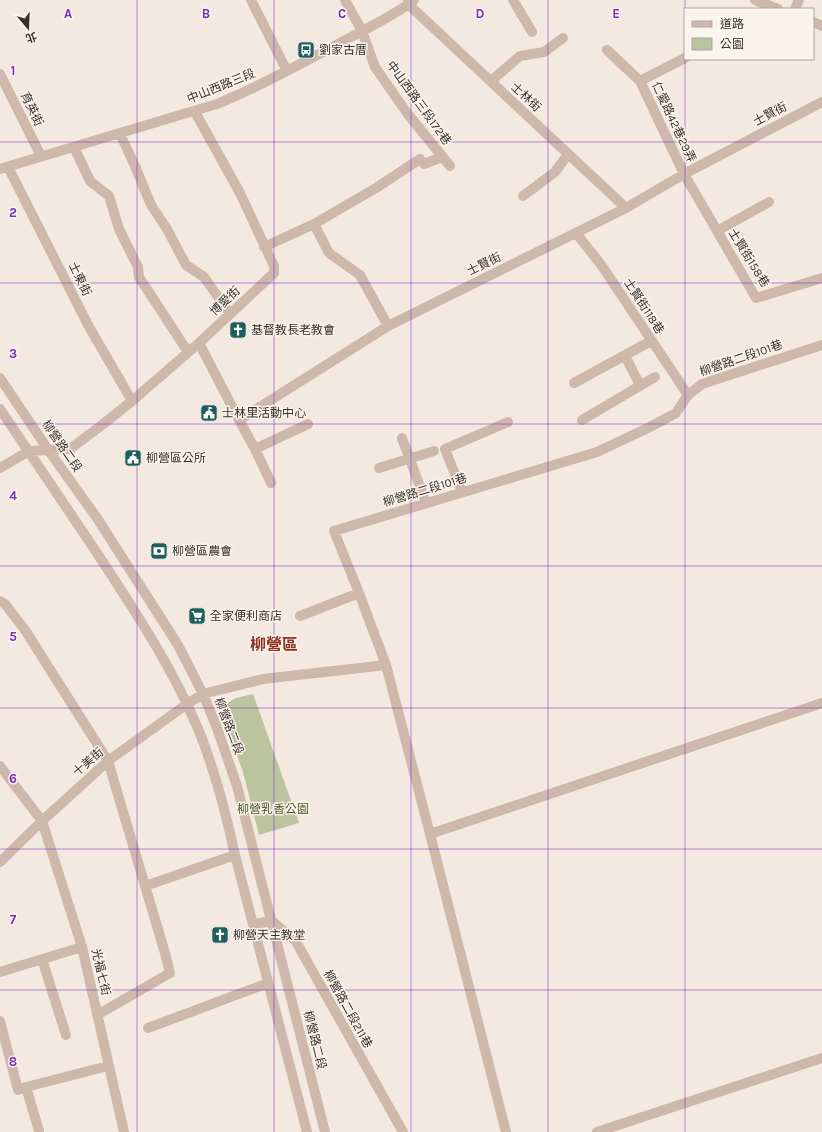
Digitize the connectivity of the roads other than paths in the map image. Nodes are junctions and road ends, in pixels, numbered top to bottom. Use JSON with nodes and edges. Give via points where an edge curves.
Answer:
{"nodes":[{"id":1,"x":251,"y":0,"type":"edge"},
{"id":2,"x":345,"y":0,"type":"edge"},
{"id":3,"x":513,"y":0,"type":"edge"},
{"id":4,"x":755,"y":0,"type":"edge"},
{"id":5,"x":410,"y":1,"type":"edge"},
{"id":6,"x":774,"y":8,"type":"edge"},
{"id":7,"x":362,"y":31,"type":"junction"},
{"id":8,"x":532,"y":32,"type":"dead end"},
{"id":9,"x":563,"y":38,"type":"dead end"},
{"id":10,"x":607,"y":50,"type":"dead end"},
{"id":11,"x":684,"y":59,"type":"edge"},
{"id":12,"x":287,"y":71,"type":"junction"},
{"id":13,"x":0,"y":74,"type":"edge"},
{"id":14,"x":491,"y":81,"type":"junction"},
{"id":15,"x":640,"y":81,"type":"junction"},
{"id":16,"x":10,"y":94,"type":"junction"},
{"id":17,"x":0,"y":97,"type":"edge"},
{"id":18,"x":822,"y":102,"type":"edge"},
{"id":19,"x":195,"y":112,"type":"junction"},
{"id":20,"x":120,"y":134,"type":"junction"},
{"id":21,"x":74,"y":147,"type":"junction"},
{"id":22,"x":568,"y":154,"type":"junction"},
{"id":23,"x":41,"y":156,"type":"junction"},
{"id":24,"x":442,"y":157,"type":"junction"},
{"id":25,"x":450,"y":166,"type":"dead end"},
{"id":26,"x":4,"y":168,"type":"edge"},
{"id":27,"x":684,"y":174,"type":"junction"},
{"id":28,"x":523,"y":196,"type":"dead end"},
{"id":29,"x":769,"y":202,"type":"dead end"},
{"id":30,"x":626,"y":208,"type":"junction"},
{"id":31,"x":314,"y":224,"type":"junction"},
{"id":32,"x":717,"y":231,"type":"junction"},
{"id":33,"x":576,"y":233,"type":"junction"},
{"id":34,"x":264,"y":246,"type":"junction"},
{"id":35,"x":822,"y":278,"type":"edge"},
{"id":36,"x":230,"y":314,"type":"junction"},
{"id":37,"x":388,"y":326,"type":"junction"},
{"id":38,"x":651,"y":341,"type":"junction"},
{"id":39,"x":199,"y":343,"type":"junction"},
{"id":40,"x":822,"y":345,"type":"edge"},
{"id":41,"x":188,"y":352,"type":"junction"},
{"id":42,"x":625,"y":356,"type":"junction"},
{"id":43,"x":655,"y":376,"type":"dead end"},
{"id":44,"x":0,"y":378,"type":"edge"},
{"id":45,"x":574,"y":383,"type":"dead end"},
{"id":46,"x":640,"y":385,"type":"junction"},
{"id":47,"x":688,"y":395,"type":"junction"},
{"id":48,"x":132,"y":401,"type":"junction"},
{"id":49,"x":0,"y":409,"type":"edge"},
{"id":50,"x":239,"y":420,"type":"junction"},
{"id":51,"x":582,"y":420,"type":"dead end"},
{"id":52,"x":508,"y":422,"type":"dead end"},
{"id":53,"x":308,"y":424,"type":"dead end"},
{"id":54,"x":402,"y":438,"type":"dead end"},
{"id":55,"x":255,"y":449,"type":"junction"},
{"id":56,"x":28,"y":451,"type":"junction"},
{"id":57,"x":49,"y":451,"type":"junction"},
{"id":58,"x":434,"y":451,"type":"dead end"},
{"id":59,"x":410,"y":458,"type":"junction"},
{"id":60,"x":0,"y":468,"type":"edge"},
{"id":61,"x":379,"y":468,"type":"dead end"},
{"id":62,"x":271,"y":484,"type":"dead end"},
{"id":63,"x":462,"y":492,"type":"junction"},
{"id":64,"x":426,"y":503,"type":"junction"},
{"id":65,"x":359,"y":593,"type":"junction"},
{"id":66,"x":0,"y":601,"type":"edge"},
{"id":67,"x":300,"y":616,"type":"dead end"},
{"id":68,"x":386,"y":665,"type":"junction"},
{"id":69,"x":203,"y":694,"type":"junction"},
{"id":70,"x":822,"y":703,"type":"edge"},
{"id":71,"x":187,"y":704,"type":"junction"},
{"id":72,"x":108,"y":761,"type":"junction"},
{"id":73,"x":0,"y":766,"type":"edge"},
{"id":74,"x":42,"y":821,"type":"junction"},
{"id":75,"x":430,"y":834,"type":"junction"},
{"id":76,"x":235,"y":855,"type":"junction"},
{"id":77,"x":0,"y":862,"type":"edge"},
{"id":78,"x":145,"y":886,"type":"junction"},
{"id":79,"x":272,"y":922,"type":"junction"},
{"id":80,"x":254,"y":924,"type":"junction"},
{"id":81,"x":82,"y":947,"type":"junction"},
{"id":82,"x":42,"y":959,"type":"junction"},
{"id":83,"x":0,"y":972,"type":"edge"},
{"id":84,"x":268,"y":983,"type":"junction"},
{"id":85,"x":97,"y":1015,"type":"junction"},
{"id":86,"x":0,"y":1021,"type":"edge"},
{"id":87,"x":148,"y":1028,"type":"dead end"},
{"id":88,"x":66,"y":1035,"type":"dead end"},
{"id":89,"x":822,"y":1058,"type":"edge"},
{"id":90,"x":108,"y":1066,"type":"junction"},
{"id":91,"x":26,"y":1087,"type":"junction"},
{"id":92,"x":39,"y":1131,"type":"edge"},
{"id":93,"x":124,"y":1132,"type":"edge"},
{"id":94,"x":307,"y":1132,"type":"edge"},
{"id":95,"x":325,"y":1132,"type":"edge"},
{"id":96,"x":403,"y":1132,"type":"edge"},
{"id":97,"x":506,"y":1132,"type":"edge"},
{"id":98,"x":597,"y":1132,"type":"edge"}],
"edges":[{"from":1,"to":12,"type":"street"},
{"from":2,"to":7,"type":"street","name":"中山西路三段172巷"},
{"from":3,"to":8,"type":"street"},
{"from":4,"to":6,"type":"street"},
{"from":5,"to":7,"type":"street","name":"中山西路三段"},
{"from":5,"to":14,"type":"street","name":"士林街"},
{"from":7,"to":12,"type":"street","name":"中山西路三段"},
{"from":7,"to":24,"type":"street","name":"中山西路三段172巷","via":[[375,67]]},
{"from":9,"to":14,"type":"street","via":[[544,52],[520,56]]},
{"from":10,"to":15,"type":"street"},
{"from":11,"to":15,"type":"street"},
{"from":12,"to":19,"type":"street","name":"中山西路三段","via":[[234,97]]},
{"from":13,"to":16,"type":"street","name":"育英街"},
{"from":14,"to":22,"type":"street","name":"士林街"},
{"from":15,"to":27,"type":"street","name":"仁愛路42巷29弄"},
{"from":16,"to":17,"type":"street"},
{"from":16,"to":23,"type":"street","name":"育英街"},
{"from":18,"to":27,"type":"street","name":"士賢街"},
{"from":19,"to":20,"type":"street","name":"中山西路三段"},
{"from":19,"to":34,"type":"street","name":"博愛街","via":[[240,193]]},
{"from":20,"to":21,"type":"street","name":"中山西路三段"},
{"from":20,"to":36,"type":"street","via":[[151,205],[186,265],[204,277]]},
{"from":21,"to":23,"type":"street","name":"中山西路三段"},
{"from":21,"to":41,"type":"street","via":[[90,181],[109,196],[119,229],[138,267],[139,277]]},
{"from":22,"to":28,"type":"street","via":[[555,172]]},
{"from":22,"to":30,"type":"street","name":"士林街"},
{"from":23,"to":26,"type":"street","name":"中山西路三段"},
{"from":24,"to":25,"type":"street","name":"中山西路三段172巷"},
{"from":24,"to":31,"type":"street","via":[[424,164],[420,159]]},
{"from":26,"to":48,"type":"street","name":"士東街"},
{"from":27,"to":30,"type":"street","name":"士賢街"},
{"from":27,"to":32,"type":"street","name":"士賢街158巷"},
{"from":29,"to":32,"type":"street"},
{"from":30,"to":33,"type":"street","name":"士賢街"},
{"from":31,"to":34,"type":"street"},
{"from":31,"to":37,"type":"street","via":[[329,253],[360,275]]},
{"from":32,"to":35,"type":"street","name":"士賢街158巷","via":[[756,298]]},
{"from":33,"to":37,"type":"street","name":"士賢街"},
{"from":33,"to":38,"type":"street","name":"士賢街118巷","via":[[602,266]]},
{"from":34,"to":36,"type":"street","name":"博愛街","via":[[274,266],[274,273]]},
{"from":36,"to":39,"type":"street","name":"博愛街"},
{"from":37,"to":50,"type":"street","name":"士賢街"},
{"from":38,"to":42,"type":"street"},
{"from":38,"to":47,"type":"street","name":"士賢街118巷"},
{"from":39,"to":41,"type":"street","name":"博愛街"},
{"from":39,"to":50,"type":"street"},
{"from":40,"to":47,"type":"street","name":"柳營路二段101巷","via":[[702,384]]},
{"from":41,"to":48,"type":"street","name":"博愛街"},
{"from":42,"to":45,"type":"street"},
{"from":42,"to":46,"type":"street"},
{"from":43,"to":46,"type":"street"},
{"from":44,"to":57,"type":"street","name":"柳營路二段"},
{"from":46,"to":51,"type":"street"},
{"from":47,"to":63,"type":"street","name":"柳營路二段101巷","via":[[676,413],[597,452]]},
{"from":48,"to":57,"type":"street","name":"博愛街","via":[[70,449]]},
{"from":49,"to":56,"type":"street"},
{"from":50,"to":55,"type":"street"},
{"from":52,"to":63,"type":"street","via":[[445,449]]},
{"from":53,"to":55,"type":"street"},
{"from":54,"to":59,"type":"street"},
{"from":55,"to":62,"type":"street"},
{"from":56,"to":57,"type":"street","name":"博愛街"},
{"from":56,"to":60,"type":"street"},
{"from":56,"to":71,"type":"street","via":[[159,649]]},
{"from":57,"to":69,"type":"street","name":"柳營路二段","via":[[98,518],[178,645]]},
{"from":58,"to":59,"type":"street"},
{"from":59,"to":61,"type":"street"},
{"from":59,"to":64,"type":"street"},
{"from":63,"to":64,"type":"street","name":"柳營路二段101巷"},
{"from":64,"to":65,"type":"street","name":"柳營路二段101巷","via":[[334,531]]},
{"from":65,"to":67,"type":"street"},
{"from":65,"to":68,"type":"street","name":"柳營路二段101巷"},
{"from":66,"to":72,"type":"street","via":[[25,630]]},
{"from":68,"to":69,"type":"street","via":[[263,679]]},
{"from":68,"to":75,"type":"street","name":"柳營路二段101巷"},
{"from":69,"to":71,"type":"street","name":"十美街"},
{"from":69,"to":79,"type":"street","name":"柳營路二段","via":[[238,786]]},
{"from":70,"to":75,"type":"street"},
{"from":71,"to":72,"type":"street","name":"十美街"},
{"from":71,"to":76,"type":"street","via":[[220,793]]},
{"from":72,"to":74,"type":"street","name":"十美街"},
{"from":72,"to":78,"type":"street"},
{"from":73,"to":74,"type":"street","name":"光福七街"},
{"from":74,"to":77,"type":"street","name":"十美街"},
{"from":74,"to":81,"type":"street","name":"光福七街"},
{"from":75,"to":97,"type":"street","name":"柳營路二段101巷"},
{"from":76,"to":78,"type":"street"},
{"from":76,"to":80,"type":"street"},
{"from":78,"to":85,"type":"street","via":[[170,974]]},
{"from":79,"to":80,"type":"street"},
{"from":79,"to":95,"type":"street","name":"柳營路二段"},
{"from":79,"to":96,"type":"street","name":"柳營路二段211巷","via":[[295,940]]},
{"from":80,"to":84,"type":"street"},
{"from":81,"to":82,"type":"street"},
{"from":81,"to":85,"type":"street","name":"光福七街"},
{"from":82,"to":83,"type":"street"},
{"from":82,"to":88,"type":"street"},
{"from":84,"to":87,"type":"street"},
{"from":84,"to":94,"type":"street"},
{"from":85,"to":90,"type":"street","name":"光福七街"},
{"from":86,"to":91,"type":"street","via":[[18,1090]]},
{"from":89,"to":98,"type":"street"},
{"from":90,"to":91,"type":"street"},
{"from":90,"to":93,"type":"street","name":"光福七街"},
{"from":91,"to":92,"type":"street"}]}
